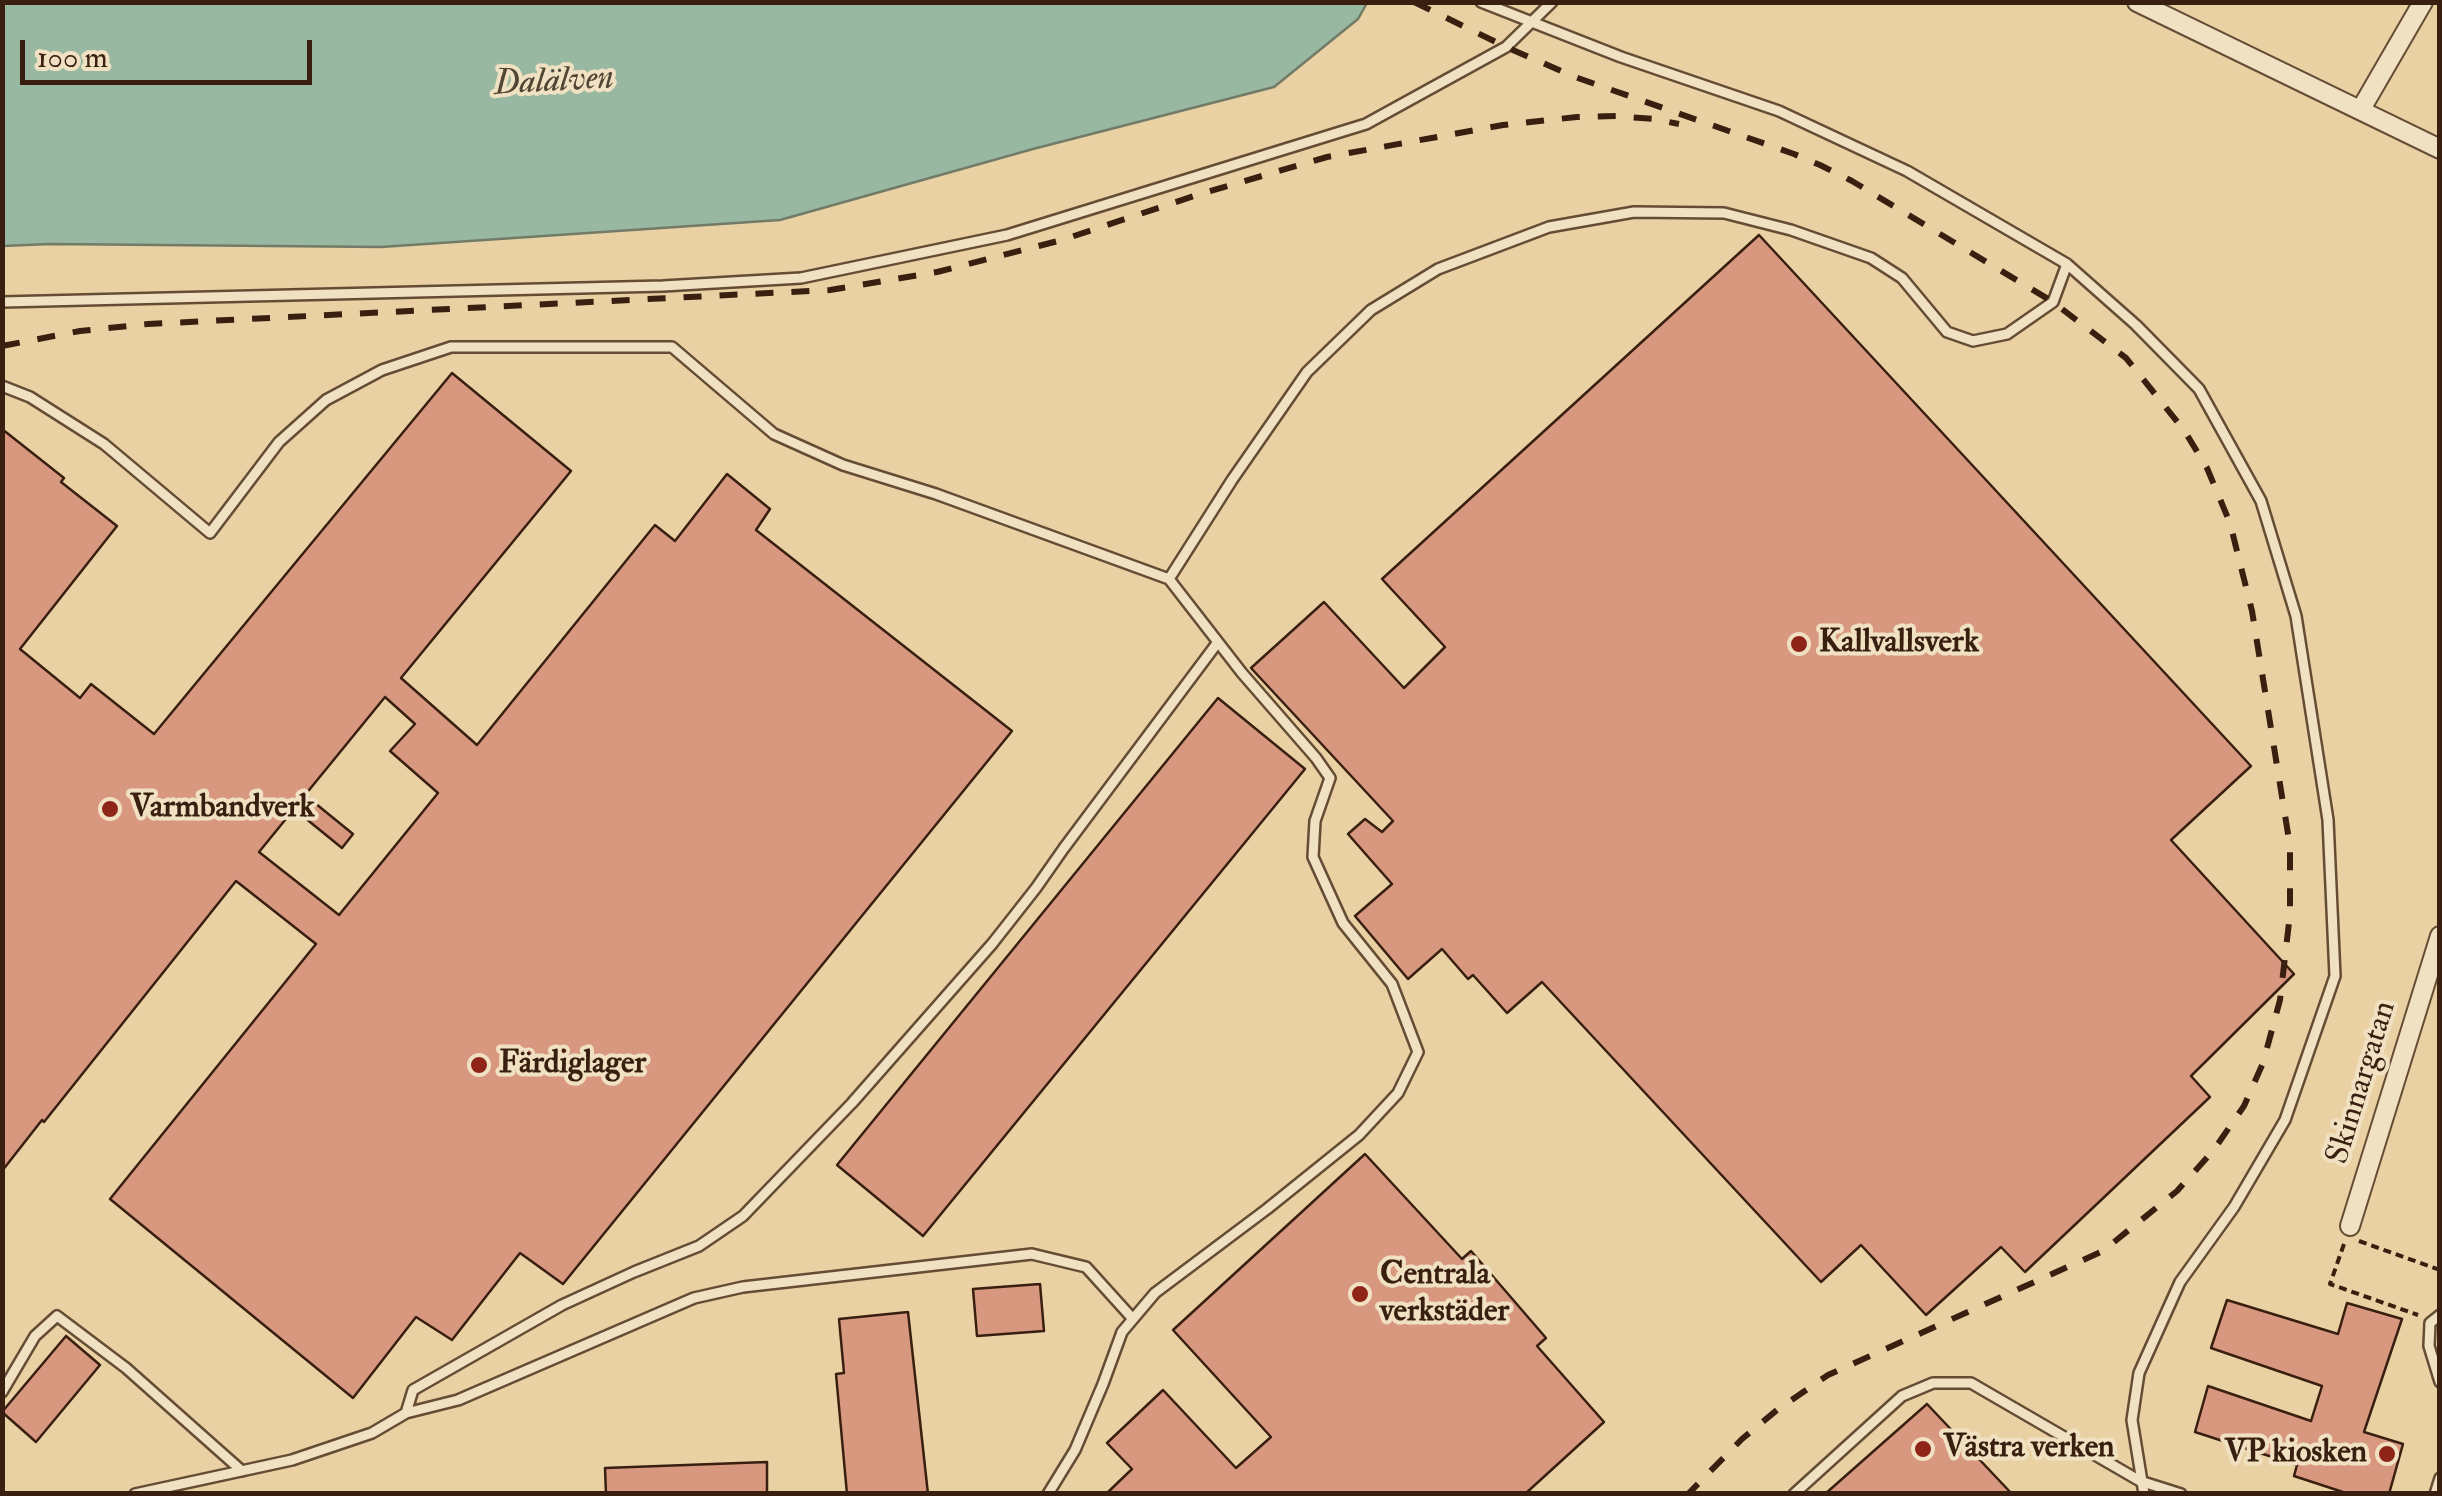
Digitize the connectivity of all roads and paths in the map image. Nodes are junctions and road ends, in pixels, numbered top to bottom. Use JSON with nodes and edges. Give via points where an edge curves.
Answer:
{"nodes":[{"id":1,"x":1481,"y":2,"type":"edge"},
{"id":2,"x":1552,"y":2,"type":"edge"},
{"id":3,"x":2137,"y":2,"type":"edge"},
{"id":4,"x":2423,"y":2,"type":"edge"},
{"id":5,"x":1532,"y":23,"type":"junction"},
{"id":6,"x":2361,"y":109,"type":"junction"},
{"id":7,"x":2440,"y":148,"type":"edge"},
{"id":8,"x":2067,"y":264,"type":"junction"},
{"id":9,"x":2,"y":302,"type":"edge"},
{"id":10,"x":2,"y":386,"type":"edge"},
{"id":11,"x":1169,"y":579,"type":"junction"},
{"id":12,"x":1218,"y":642,"type":"junction"},
{"id":13,"x":2440,"y":936,"type":"edge"},
{"id":14,"x":2436,"y":958,"type":"edge"},
{"id":15,"x":2348,"y":1232,"type":"junction"},
{"id":16,"x":2440,"y":1270,"type":"edge"},
{"id":17,"x":2440,"y":1315,"type":"edge"},
{"id":18,"x":1133,"y":1318,"type":"junction"},
{"id":19,"x":2430,"y":1323,"type":"junction"},
{"id":20,"x":2440,"y":1382,"type":"edge"},
{"id":21,"x":2,"y":1392,"type":"edge"},
{"id":22,"x":406,"y":1413,"type":"junction"},
{"id":23,"x":242,"y":1471,"type":"junction"},
{"id":24,"x":2440,"y":1478,"type":"edge"},
{"id":25,"x":2140,"y":1481,"type":"junction"},
{"id":26,"x":135,"y":1494,"type":"edge"},
{"id":27,"x":1048,"y":1494,"type":"edge"},
{"id":28,"x":1794,"y":1494,"type":"edge"},
{"id":29,"x":2144,"y":1494,"type":"edge"},
{"id":30,"x":2181,"y":1494,"type":"edge"},
{"id":31,"x":2435,"y":1494,"type":"edge"}],
"edges":[{"from":1,"to":5,"type":"lane"},
{"from":2,"to":5,"type":"lane"},
{"from":3,"to":6,"type":"street"},
{"from":4,"to":6,"type":"street"},
{"from":5,"to":8,"type":"lane","via":[[1779,111],[1907,171]]},
{"from":5,"to":9,"type":"lane","via":[[1506,47],[1366,124],[1007,235],[800,278]]},
{"from":6,"to":7,"type":"street"},
{"from":8,"to":11,"type":"lane","via":[[2054,302],[2007,334],[1973,341],[1947,332],[1902,278],[1871,258],[1791,230],[1724,213],[1634,212],[1549,227],[1438,270],[1371,310],[1307,372]]},
{"from":8,"to":25,"type":"lane","via":[[2199,388],[2261,502],[2296,616],[2328,820],[2334,976],[2285,1120],[2180,1282],[2139,1372],[2132,1420]]},
{"from":10,"to":11,"type":"lane","via":[[104,444],[210,533],[279,442],[326,400],[382,370],[451,347],[672,347],[774,434],[842,465]]},
{"from":11,"to":12,"type":"lane"},
{"from":12,"to":18,"type":"lane","via":[[1330,778],[1315,821],[1313,857],[1342,922],[1392,984],[1418,1052],[1398,1093],[1358,1134],[1155,1293]]},
{"from":12,"to":22,"type":"lane","via":[[992,944],[743,1216],[699,1246],[562,1304],[413,1390]]},
{"from":13,"to":14,"type":"street","name":"Skinnargatan"},
{"from":14,"to":15,"type":"street","name":"Skinnargatan"},
{"from":15,"to":16,"type":"path"},
{"from":15,"to":19,"type":"path","via":[[2330,1284]]},
{"from":17,"to":19,"type":"lane"},
{"from":18,"to":22,"type":"lane","via":[[1086,1266],[1032,1254],[743,1286],[694,1298],[458,1400]]},
{"from":18,"to":27,"type":"lane","via":[[1075,1450]]},
{"from":19,"to":20,"type":"lane"},
{"from":21,"to":23,"type":"lane","via":[[34,1336],[57,1316]]},
{"from":22,"to":23,"type":"lane","via":[[372,1433]]},
{"from":23,"to":26,"type":"lane"},
{"from":24,"to":31,"type":"lane"},
{"from":25,"to":28,"type":"lane","via":[[1972,1383],[1932,1383],[1902,1396]]},
{"from":25,"to":29,"type":"lane"},
{"from":25,"to":30,"type":"lane"}]}
